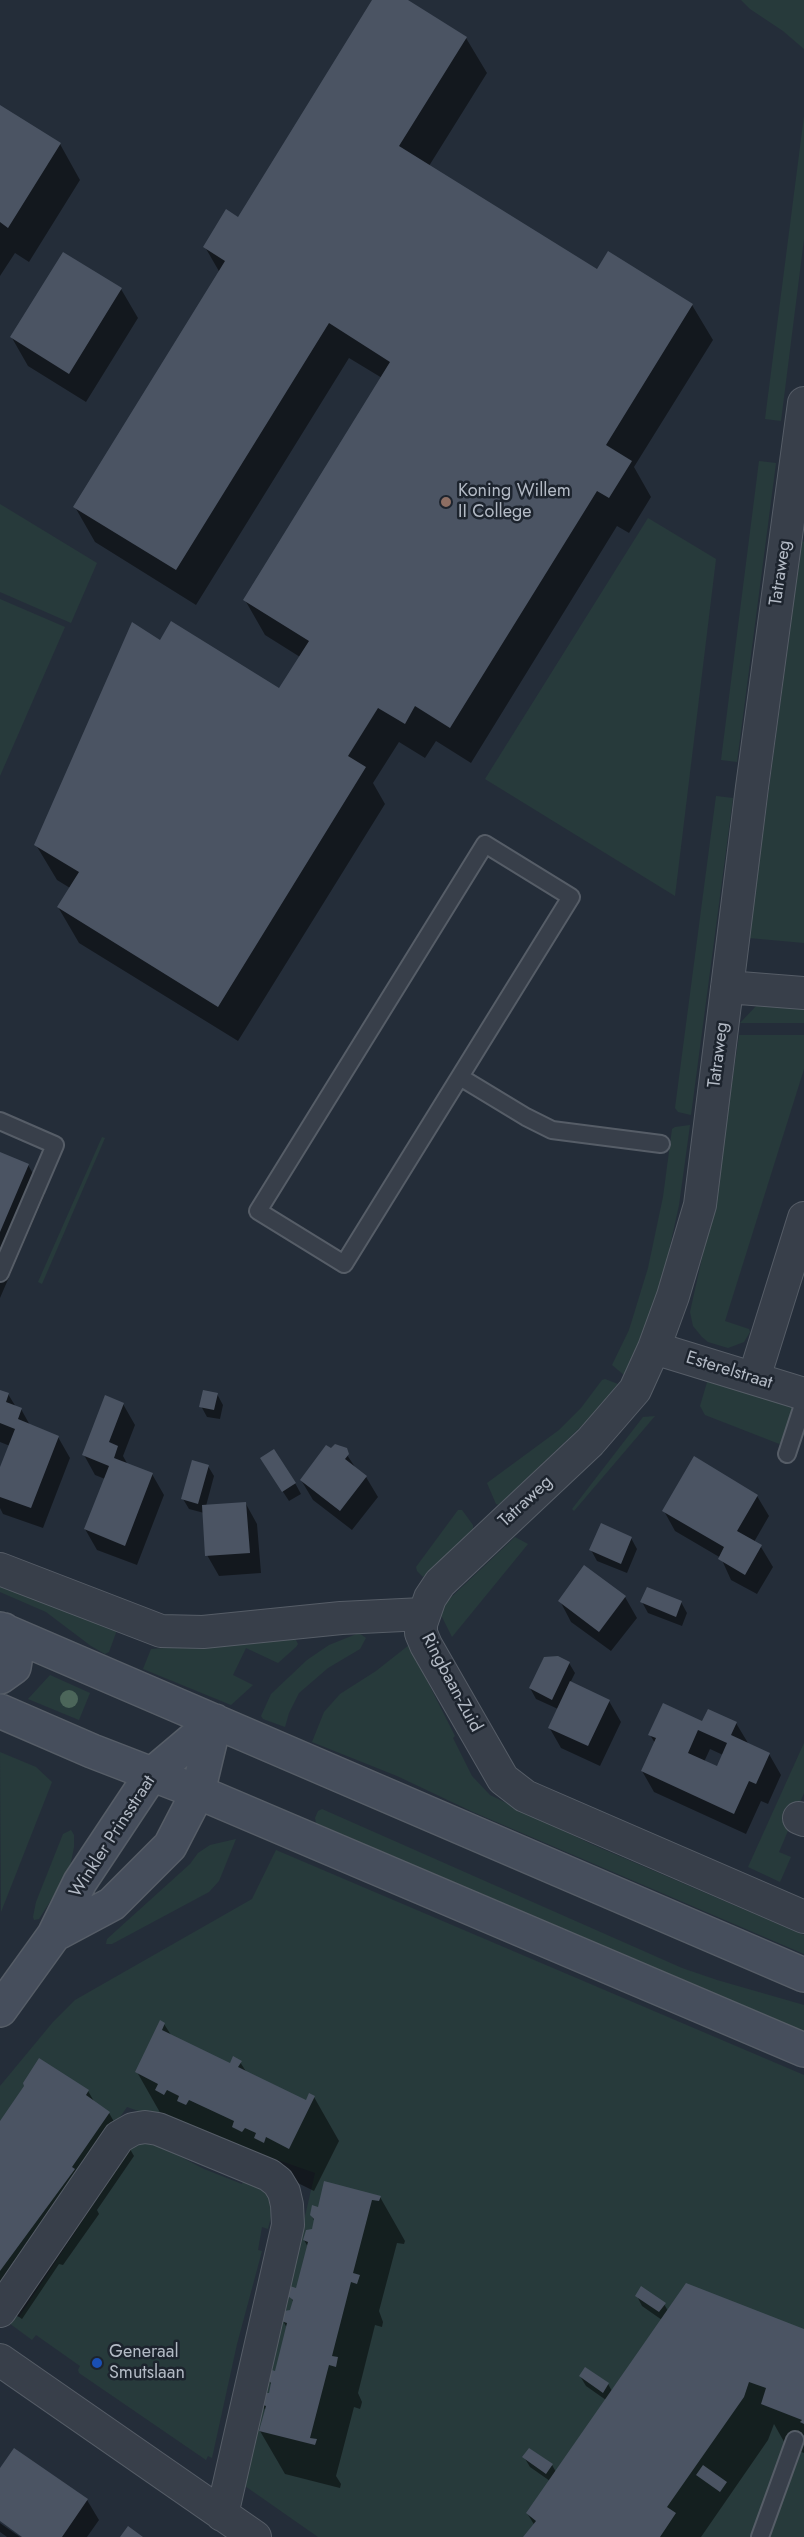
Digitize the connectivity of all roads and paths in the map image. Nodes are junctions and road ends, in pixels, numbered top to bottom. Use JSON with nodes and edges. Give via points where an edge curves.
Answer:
{"nodes":[{"id":1,"x":804,"y":403,"type":"edge"},
{"id":2,"x":799,"y":471,"type":"edge"},
{"id":3,"x":727,"y":987,"type":"junction"},
{"id":4,"x":804,"y":993,"type":"edge"},
{"id":5,"x":459,"y":1077,"type":"junction"},
{"id":6,"x":0,"y":1121,"type":"edge"},
{"id":7,"x":661,"y":1144,"type":"dead end"},
{"id":8,"x":804,"y":1218,"type":"edge"},
{"id":9,"x":0,"y":1273,"type":"edge"},
{"id":10,"x":654,"y":1348,"type":"junction"},
{"id":11,"x":754,"y":1378,"type":"junction"},
{"id":12,"x":804,"y":1394,"type":"edge"},
{"id":13,"x":804,"y":1402,"type":"edge"},
{"id":14,"x":787,"y":1454,"type":"dead end"},
{"id":15,"x":0,"y":1569,"type":"edge"},
{"id":16,"x":423,"y":1614,"type":"junction"},
{"id":17,"x":2,"y":1629,"type":"edge"},
{"id":18,"x":0,"y":1677,"type":"edge"},
{"id":19,"x":0,"y":1711,"type":"edge"},
{"id":20,"x":215,"y":1721,"type":"junction"},
{"id":21,"x":151,"y":1775,"type":"junction"},
{"id":22,"x":198,"y":1792,"type":"junction"},
{"id":23,"x":804,"y":1917,"type":"edge"},
{"id":24,"x":54,"y":1935,"type":"junction"},
{"id":25,"x":804,"y":1975,"type":"edge"},
{"id":26,"x":0,"y":2010,"type":"edge"},
{"id":27,"x":804,"y":2050,"type":"edge"},
{"id":28,"x":0,"y":2311,"type":"edge"},
{"id":29,"x":0,"y":2360,"type":"edge"},
{"id":30,"x":795,"y":2440,"type":"dead end"},
{"id":31,"x":222,"y":2514,"type":"junction"},
{"id":32,"x":255,"y":2537,"type":"edge"},
{"id":33,"x":760,"y":2537,"type":"edge"}],
"edges":[{"from":1,"to":2,"type":"street","name":"Tatraweg"},
{"from":2,"to":3,"type":"street","name":"Tatraweg"},
{"from":3,"to":4,"type":"street"},
{"from":3,"to":10,"type":"street","name":"Tatraweg","via":[[700,1205]]},
{"from":5,"to":5,"type":"lane","via":[[571,897],[485,844],[258,1211],[344,1264]]},
{"from":5,"to":7,"type":"lane","via":[[552,1130]]},
{"from":6,"to":9,"type":"lane","via":[[55,1145]]},
{"from":8,"to":11,"type":"street"},
{"from":10,"to":11,"type":"street","name":"Esterelstraat"},
{"from":10,"to":16,"type":"street","name":"Tatraweg","via":[[635,1390],[605,1425],[440,1583]]},
{"from":11,"to":12,"type":"street","name":"Esterelstraat"},
{"from":13,"to":14,"type":"lane"},
{"from":15,"to":16,"type":"street","name":"Ringbaan-Zuid","via":[[161,1631],[203,1632]]},
{"from":16,"to":23,"type":"street","name":"Ringbaan-Zuid","via":[[421,1633],[426,1645],[503,1779],[518,1791]]},
{"from":17,"to":18,"type":"main road","via":[[16,1655],[14,1667]]},
{"from":17,"to":20,"type":"main road"},
{"from":19,"to":21,"type":"main road"},
{"from":20,"to":21,"type":"main road","name":"Winkler Prinsstraat"},
{"from":20,"to":22,"type":"main road","name":"Winkler Prinsstraat"},
{"from":20,"to":25,"type":"main road"},
{"from":21,"to":22,"type":"main road"},
{"from":21,"to":24,"type":"main road","name":"Winkler Prinsstraat","via":[[80,1882]]},
{"from":22,"to":24,"type":"main road","name":"Winkler Prinsstraat","via":[[170,1846],[112,1904]]},
{"from":22,"to":27,"type":"main road"},
{"from":24,"to":26,"type":"main road","name":"Winkler Prinsstraat"},
{"from":28,"to":31,"type":"street","via":[[110,2149],[119,2137],[133,2129],[158,2129],[278,2182],[284,2192],[288,2225]]},
{"from":29,"to":31,"type":"street"},
{"from":30,"to":33,"type":"lane"},
{"from":31,"to":32,"type":"street"}]}
